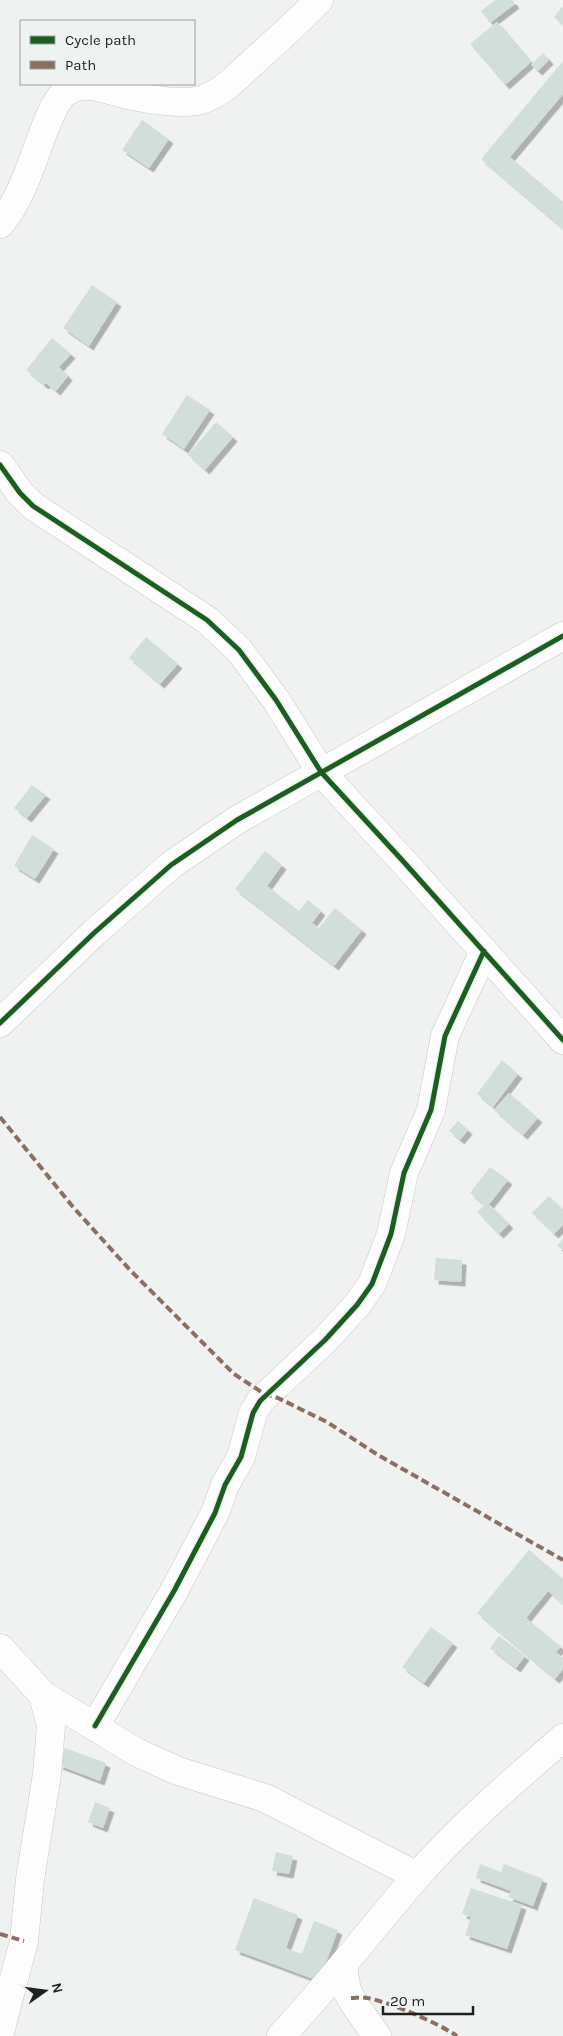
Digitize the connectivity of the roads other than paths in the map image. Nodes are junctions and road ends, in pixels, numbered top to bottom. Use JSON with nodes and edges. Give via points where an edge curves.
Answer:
{"nodes":[{"id":1,"x":319,"y":0,"type":"edge"},
{"id":2,"x":0,"y":224,"type":"edge"},
{"id":3,"x":0,"y":465,"type":"edge"},
{"id":4,"x":563,"y":636,"type":"edge"},
{"id":5,"x":321,"y":772,"type":"junction"},
{"id":6,"x":484,"y":951,"type":"junction"},
{"id":7,"x":0,"y":1023,"type":"edge"},
{"id":8,"x":563,"y":1040,"type":"edge"},
{"id":9,"x":0,"y":1648,"type":"edge"},
{"id":10,"x":43,"y":1695,"type":"junction"},
{"id":11,"x":95,"y":1726,"type":"junction"},
{"id":12,"x":563,"y":1738,"type":"edge"},
{"id":13,"x":417,"y":1876,"type":"junction"},
{"id":14,"x":343,"y":1966,"type":"junction"},
{"id":15,"x":0,"y":2032,"type":"edge"},
{"id":16,"x":281,"y":2036,"type":"edge"},
{"id":17,"x":377,"y":2036,"type":"edge"}],
"edges":[{"from":1,"to":2,"type":"street","via":[[231,82],[203,100],[173,102],[96,86],[65,92],[52,109],[18,196]]},
{"from":3,"to":5,"type":"street","via":[[33,506],[220,631],[239,650],[276,700]]},
{"from":4,"to":5,"type":"street"},
{"from":5,"to":6,"type":"street"},
{"from":5,"to":7,"type":"street","via":[[237,820],[171,864]]},
{"from":6,"to":8,"type":"street"},
{"from":6,"to":11,"type":"street","via":[[445,1036],[432,1110],[404,1173],[391,1234],[372,1284],[325,1340],[260,1401],[253,1413],[241,1457],[225,1484],[215,1514]]},
{"from":9,"to":10,"type":"street"},
{"from":10,"to":11,"type":"street"},
{"from":10,"to":15,"type":"street","via":[[51,1726],[47,1774],[30,1879],[24,1941]]},
{"from":11,"to":13,"type":"street","via":[[136,1752],[178,1771],[264,1798]]},
{"from":12,"to":13,"type":"street","via":[[478,1812]]},
{"from":13,"to":14,"type":"street"},
{"from":14,"to":16,"type":"street"},
{"from":14,"to":17,"type":"street","via":[[347,1991]]}]}
